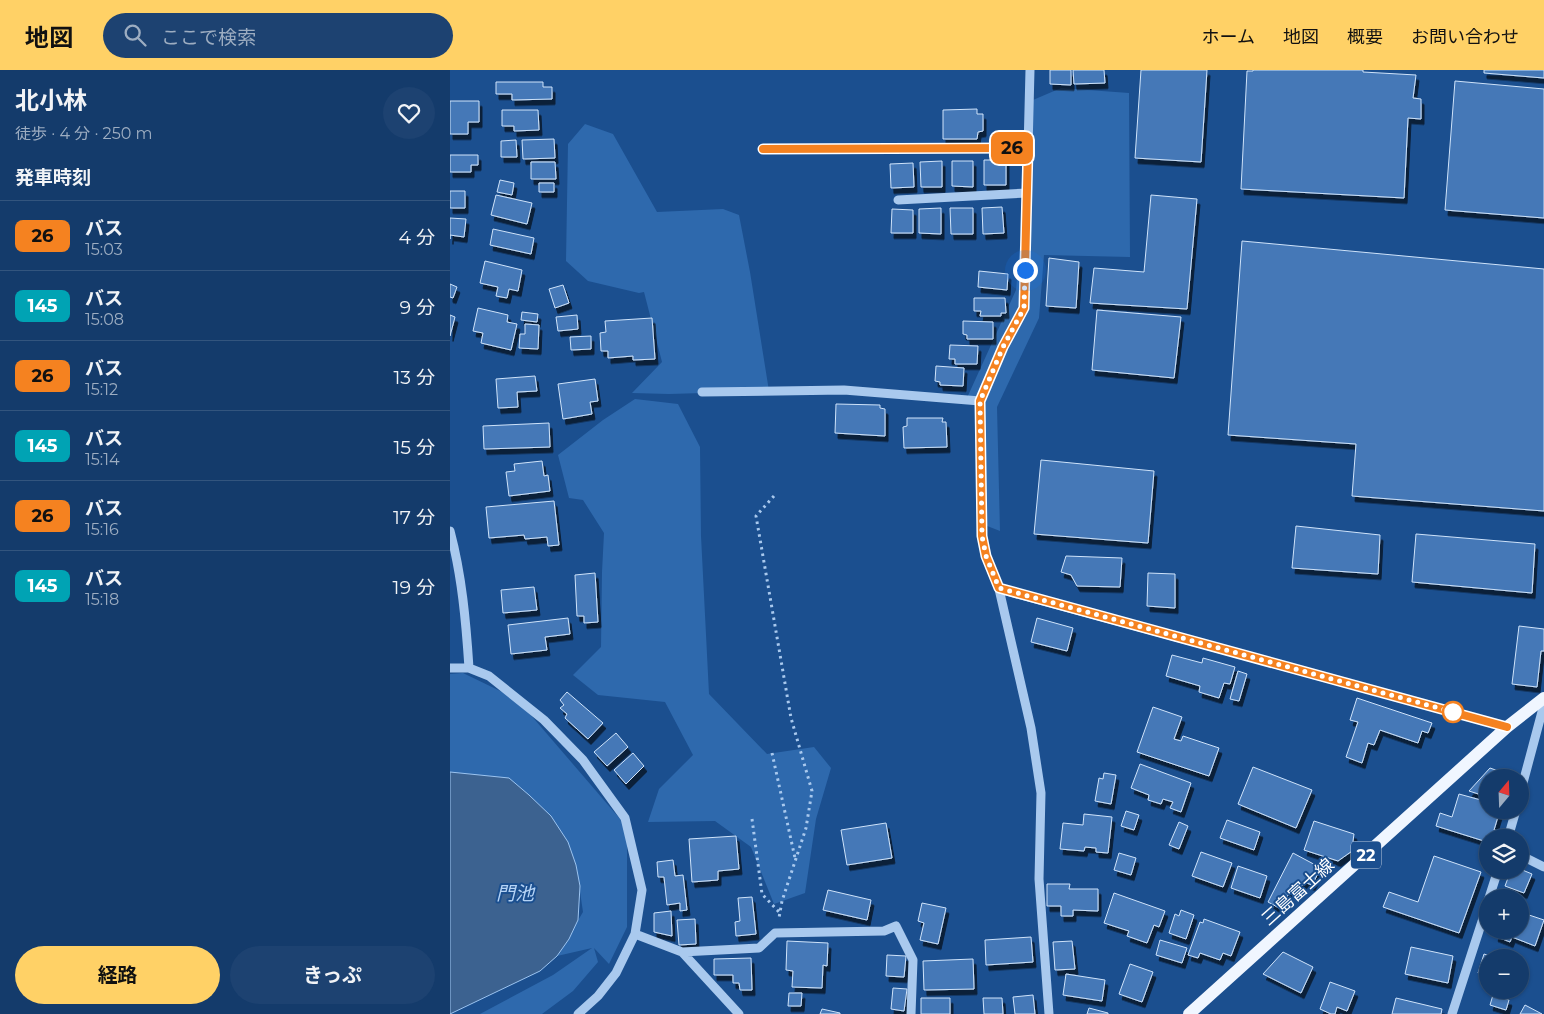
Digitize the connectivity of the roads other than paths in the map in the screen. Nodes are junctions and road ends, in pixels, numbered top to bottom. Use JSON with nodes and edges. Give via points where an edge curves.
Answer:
{"nodes":[{"id":1,"x":1030,"y":70,"type":"edge"},
{"id":2,"x":1028,"y":148,"type":"junction"},
{"id":3,"x":763,"y":149,"type":"dead end"},
{"id":4,"x":1027,"y":193,"type":"junction"},
{"id":5,"x":898,"y":200,"type":"dead end"},
{"id":6,"x":702,"y":392,"type":"dead end"},
{"id":7,"x":980,"y":401,"type":"junction"},
{"id":8,"x":450,"y":531,"type":"edge"},
{"id":9,"x":999,"y":588,"type":"junction"},
{"id":10,"x":450,"y":668,"type":"edge"},
{"id":11,"x":469,"y":668,"type":"junction"},
{"id":12,"x":1543,"y":704,"type":"edge"},
{"id":13,"x":1507,"y":727,"type":"junction"},
{"id":14,"x":1526,"y":769,"type":"edge"},
{"id":15,"x":1529,"y":860,"type":"edge"},
{"id":16,"x":1544,"y":867,"type":"edge"},
{"id":17,"x":1479,"y":931,"type":"edge"},
{"id":18,"x":635,"y":934,"type":"junction"},
{"id":19,"x":682,"y":952,"type":"junction"},
{"id":20,"x":578,"y":1014,"type":"edge"},
{"id":21,"x":739,"y":1014,"type":"edge"},
{"id":22,"x":911,"y":1014,"type":"edge"},
{"id":23,"x":1049,"y":1014,"type":"edge"},
{"id":24,"x":1189,"y":1014,"type":"edge"},
{"id":25,"x":1452,"y":1014,"type":"edge"}],
"edges":[{"from":1,"to":2,"type":"street"},
{"from":2,"to":3,"type":"street"},
{"from":2,"to":4,"type":"street"},
{"from":4,"to":5,"type":"street"},
{"from":4,"to":7,"type":"street","via":[[1024,308]]},
{"from":6,"to":7,"type":"street","via":[[844,390]]},
{"from":7,"to":9,"type":"street","via":[[982,536]]},
{"from":8,"to":11,"type":"street","via":[[458,559]]},
{"from":9,"to":13,"type":"street"},
{"from":9,"to":23,"type":"street","via":[[1032,728],[1041,793],[1039,879]]},
{"from":10,"to":11,"type":"street"},
{"from":11,"to":18,"type":"street","via":[[489,676],[544,720],[582,760],[625,818],[642,890]]},
{"from":12,"to":13,"type":"main road","name":"三島富士線","number":"22"},
{"from":12,"to":14,"type":"street"},
{"from":13,"to":24,"type":"main road","name":"三島富士線","number":"22"},
{"from":15,"to":16,"type":"street"},
{"from":17,"to":25,"type":"street"},
{"from":18,"to":19,"type":"street"},
{"from":18,"to":20,"type":"street","via":[[616,973]]},
{"from":19,"to":21,"type":"street"},
{"from":19,"to":22,"type":"street","via":[[759,948],[775,933],[884,931],[896,926],[913,960]]}]}
